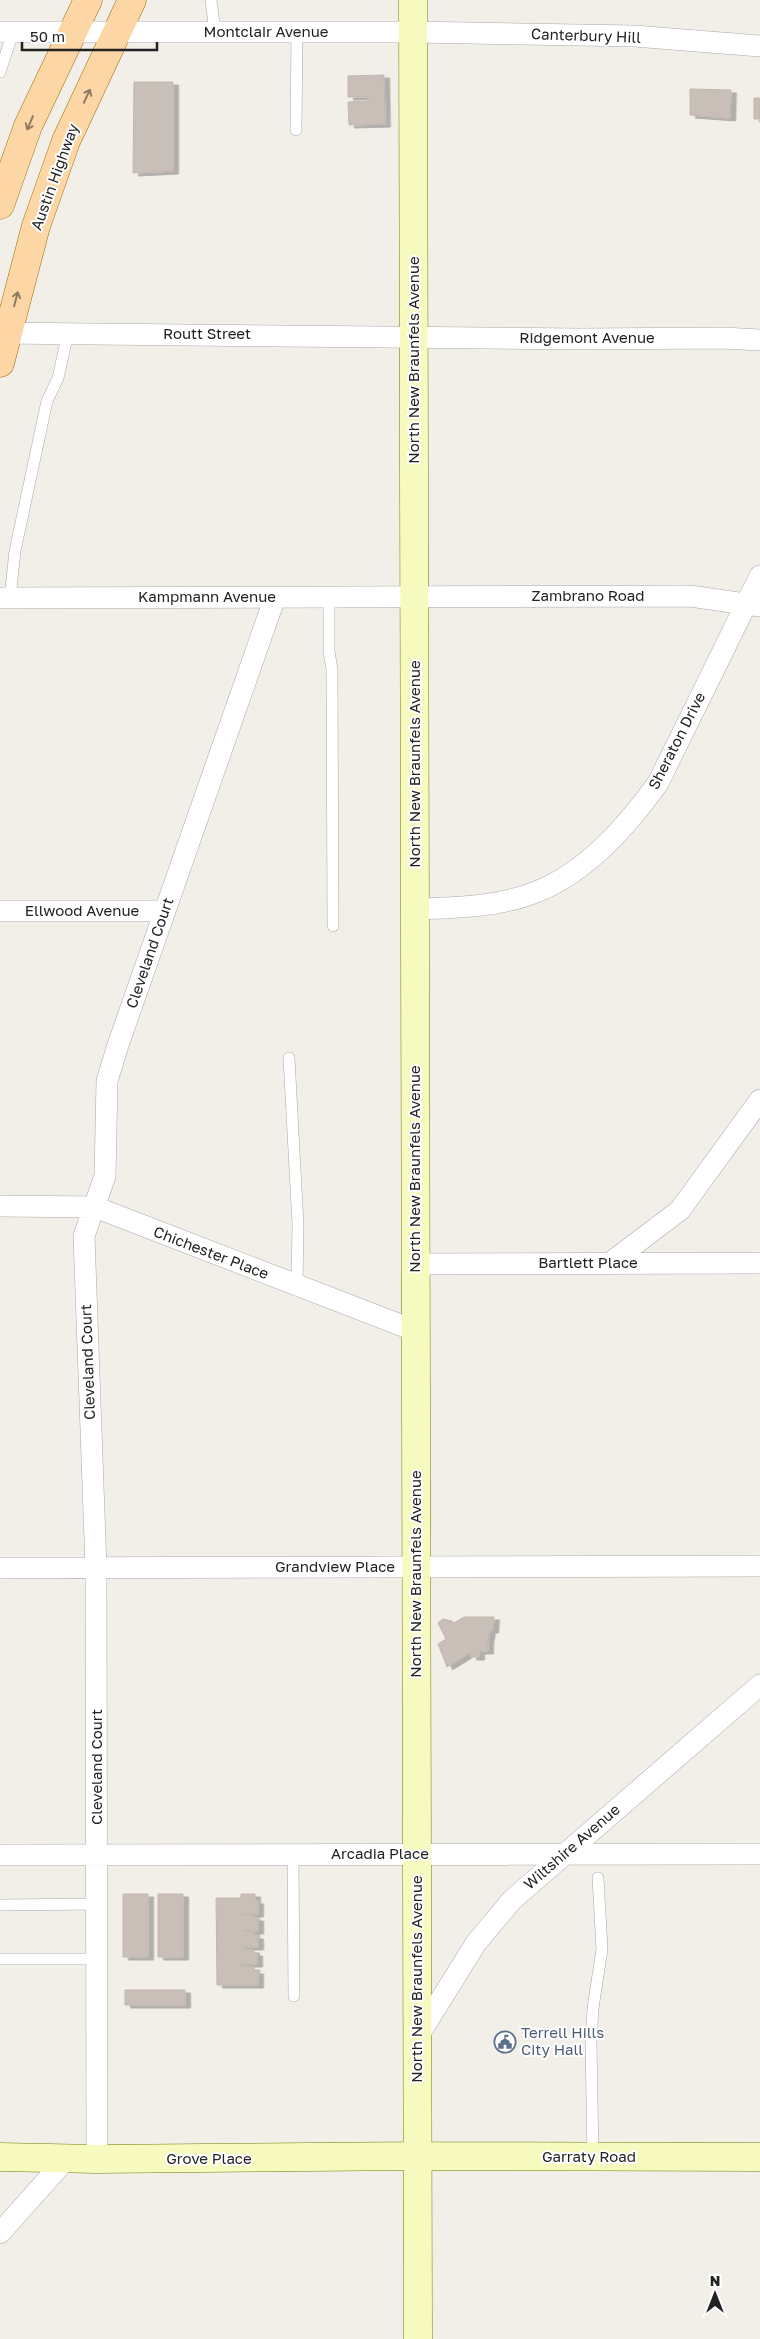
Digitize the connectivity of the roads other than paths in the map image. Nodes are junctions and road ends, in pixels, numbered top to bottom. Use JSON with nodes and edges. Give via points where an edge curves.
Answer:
{"nodes":[{"id":1,"x":88,"y":0,"type":"edge"},
{"id":2,"x":132,"y":0,"type":"edge"},
{"id":3,"x":211,"y":0,"type":"edge"},
{"id":4,"x":412,"y":0,"type":"edge"},
{"id":5,"x":7,"y":32,"type":"edge"},
{"id":6,"x":73,"y":32,"type":"junction"},
{"id":7,"x":118,"y":32,"type":"junction"},
{"id":8,"x":215,"y":32,"type":"junction"},
{"id":9,"x":297,"y":32,"type":"junction"},
{"id":10,"x":412,"y":32,"type":"junction"},
{"id":11,"x":760,"y":46,"type":"edge"},
{"id":12,"x":0,"y":72,"type":"edge"},
{"id":13,"x":296,"y":130,"type":"dead end"},
{"id":14,"x":0,"y":206,"type":"edge"},
{"id":15,"x":3,"y":333,"type":"edge"},
{"id":16,"x":68,"y":333,"type":"junction"},
{"id":17,"x":414,"y":336,"type":"junction"},
{"id":18,"x":760,"y":340,"type":"edge"},
{"id":19,"x":0,"y":363,"type":"edge"},
{"id":20,"x":760,"y":576,"type":"edge"},
{"id":21,"x":414,"y":596,"type":"junction"},
{"id":22,"x":275,"y":597,"type":"junction"},
{"id":23,"x":329,"y":597,"type":"junction"},
{"id":24,"x":5,"y":598,"type":"edge"},
{"id":25,"x":753,"y":605,"type":"edge"},
{"id":26,"x":415,"y":909,"type":"junction"},
{"id":27,"x":0,"y":912,"type":"edge"},
{"id":28,"x":164,"y":912,"type":"junction"},
{"id":29,"x":333,"y":926,"type":"dead end"},
{"id":30,"x":289,"y":1058,"type":"dead end"},
{"id":31,"x":760,"y":1100,"type":"edge"},
{"id":32,"x":0,"y":1206,"type":"edge"},
{"id":33,"x":95,"y":1207,"type":"junction"},
{"id":34,"x":610,"y":1263,"type":"junction"},
{"id":35,"x":760,"y":1263,"type":"edge"},
{"id":36,"x":416,"y":1264,"type":"junction"},
{"id":37,"x":297,"y":1285,"type":"junction"},
{"id":38,"x":416,"y":1331,"type":"junction"},
{"id":39,"x":760,"y":1566,"type":"edge"},
{"id":40,"x":416,"y":1567,"type":"junction"},
{"id":41,"x":0,"y":1568,"type":"edge"},
{"id":42,"x":96,"y":1568,"type":"junction"},
{"id":43,"x":760,"y":1685,"type":"edge"},
{"id":44,"x":293,"y":1854,"type":"junction"},
{"id":45,"x":417,"y":1854,"type":"junction"},
{"id":46,"x":564,"y":1854,"type":"junction"},
{"id":47,"x":760,"y":1854,"type":"edge"},
{"id":48,"x":0,"y":1855,"type":"edge"},
{"id":49,"x":97,"y":1856,"type":"junction"},
{"id":50,"x":598,"y":1878,"type":"dead end"},
{"id":51,"x":0,"y":1904,"type":"edge"},
{"id":52,"x":97,"y":1904,"type":"junction"},
{"id":53,"x":0,"y":1959,"type":"edge"},
{"id":54,"x":97,"y":1959,"type":"junction"},
{"id":55,"x":294,"y":1996,"type":"dead end"},
{"id":56,"x":417,"y":2038,"type":"junction"},
{"id":57,"x":418,"y":2156,"type":"junction"},
{"id":58,"x":0,"y":2157,"type":"edge"},
{"id":59,"x":593,"y":2157,"type":"junction"},
{"id":60,"x":760,"y":2157,"type":"edge"},
{"id":61,"x":66,"y":2159,"type":"junction"},
{"id":62,"x":97,"y":2159,"type":"junction"},
{"id":63,"x":0,"y":2232,"type":"edge"},
{"id":64,"x":418,"y":2339,"type":"edge"}],
"edges":[{"from":1,"to":6,"type":"main road"},
{"from":2,"to":7,"type":"main road","name":"Austin Highway"},
{"from":3,"to":8,"type":"lane"},
{"from":4,"to":10,"type":"street","name":"North New Braunfels Avenue"},
{"from":5,"to":6,"type":"street","name":"Montclair Avenue"},
{"from":5,"to":12,"type":"lane"},
{"from":6,"to":7,"type":"street","name":"Montclair Avenue"},
{"from":6,"to":14,"type":"main road","one_way":true,"via":[[28,126]]},
{"from":7,"to":8,"type":"street","name":"Montclair Avenue"},
{"from":15,"to":7,"type":"main road","name":"Austin Highway","one_way":true,"via":[[66,141]]},
{"from":8,"to":9,"type":"street","name":"Montclair Avenue"},
{"from":9,"to":10,"type":"street","name":"Montclair Avenue"},
{"from":9,"to":13,"type":"lane"},
{"from":10,"to":11,"type":"street","name":"Canterbury Hill","via":[[634,36]]},
{"from":10,"to":17,"type":"street","name":"North New Braunfels Avenue"},
{"from":15,"to":16,"type":"street","name":"Routt Street"},
{"from":15,"to":19,"type":"main road","name":"Austin Highway"},
{"from":16,"to":17,"type":"street","name":"Routt Street"},
{"from":16,"to":24,"type":"lane","via":[[58,378],[47,401]]},
{"from":17,"to":18,"type":"street","name":"Ridgemont Avenue"},
{"from":17,"to":21,"type":"street","name":"North New Braunfels Avenue"},
{"from":20,"to":25,"type":"street","name":"Sheraton Drive"},
{"from":21,"to":23,"type":"street","name":"Kampmann Avenue"},
{"from":21,"to":25,"type":"street","name":"Zambrano Road","via":[[690,596]]},
{"from":21,"to":26,"type":"street","name":"North New Braunfels Avenue"},
{"from":22,"to":23,"type":"street","name":"Kampmann Avenue"},
{"from":22,"to":24,"type":"street","name":"Kampmann Avenue"},
{"from":22,"to":28,"type":"street","name":"Cleveland Court"},
{"from":23,"to":29,"type":"lane"},
{"from":25,"to":26,"type":"street","name":"Sheraton Drive","via":[[658,784],[614,837],[567,876],[536,892],[475,906]]},
{"from":26,"to":36,"type":"street","name":"North New Braunfels Avenue"},
{"from":27,"to":28,"type":"street","name":"Ellwood Avenue"},
{"from":28,"to":33,"type":"street","name":"Cleveland Court","via":[[107,1081],[105,1176]]},
{"from":30,"to":37,"type":"lane","via":[[298,1225]]},
{"from":31,"to":34,"type":"street","via":[[680,1210]]},
{"from":32,"to":33,"type":"street","name":"Chichester Place"},
{"from":33,"to":37,"type":"street","name":"Chichester Place"},
{"from":33,"to":42,"type":"street","name":"Cleveland Court","via":[[84,1236]]},
{"from":34,"to":35,"type":"street","name":"Bartlett Place"},
{"from":34,"to":36,"type":"street","name":"Bartlett Place"},
{"from":36,"to":38,"type":"street","name":"North New Braunfels Avenue"},
{"from":37,"to":38,"type":"street","name":"Chichester Place"},
{"from":38,"to":40,"type":"street","name":"North New Braunfels Avenue"},
{"from":39,"to":40,"type":"street","name":"Grandview Place"},
{"from":40,"to":42,"type":"street","name":"Grandview Place"},
{"from":40,"to":45,"type":"street","name":"North New Braunfels Avenue"},
{"from":41,"to":42,"type":"street","name":"Grandview Place"},
{"from":42,"to":49,"type":"street","name":"Cleveland Court"},
{"from":43,"to":46,"type":"street","name":"Wiltshire Avenue"},
{"from":44,"to":45,"type":"street","name":"Arcadia Place"},
{"from":44,"to":49,"type":"street","name":"Arcadia Place"},
{"from":44,"to":55,"type":"lane"},
{"from":45,"to":46,"type":"street","name":"Arcadia Place"},
{"from":45,"to":56,"type":"street","name":"North New Braunfels Avenue"},
{"from":46,"to":47,"type":"street","name":"Arcadia Place"},
{"from":46,"to":56,"type":"street","name":"Wiltshire Avenue","via":[[512,1900],[476,1943]]},
{"from":48,"to":49,"type":"street","name":"Arcadia Place"},
{"from":49,"to":52,"type":"street","name":"Cleveland Court"},
{"from":50,"to":59,"type":"lane","via":[[602,1949],[591,2042]]},
{"from":51,"to":52,"type":"lane"},
{"from":52,"to":54,"type":"street","name":"Cleveland Court"},
{"from":53,"to":54,"type":"lane"},
{"from":54,"to":62,"type":"street","name":"Cleveland Court"},
{"from":56,"to":57,"type":"street","name":"North New Braunfels Avenue"},
{"from":57,"to":59,"type":"street","name":"Garraty Road"},
{"from":57,"to":62,"type":"street","name":"Grove Place"},
{"from":57,"to":64,"type":"street","name":"North New Braunfels Avenue"},
{"from":58,"to":61,"type":"street","name":"Grove Place"},
{"from":59,"to":60,"type":"street","name":"Garraty Road"},
{"from":61,"to":62,"type":"street","name":"Grove Place"},
{"from":61,"to":63,"type":"street"}]}
